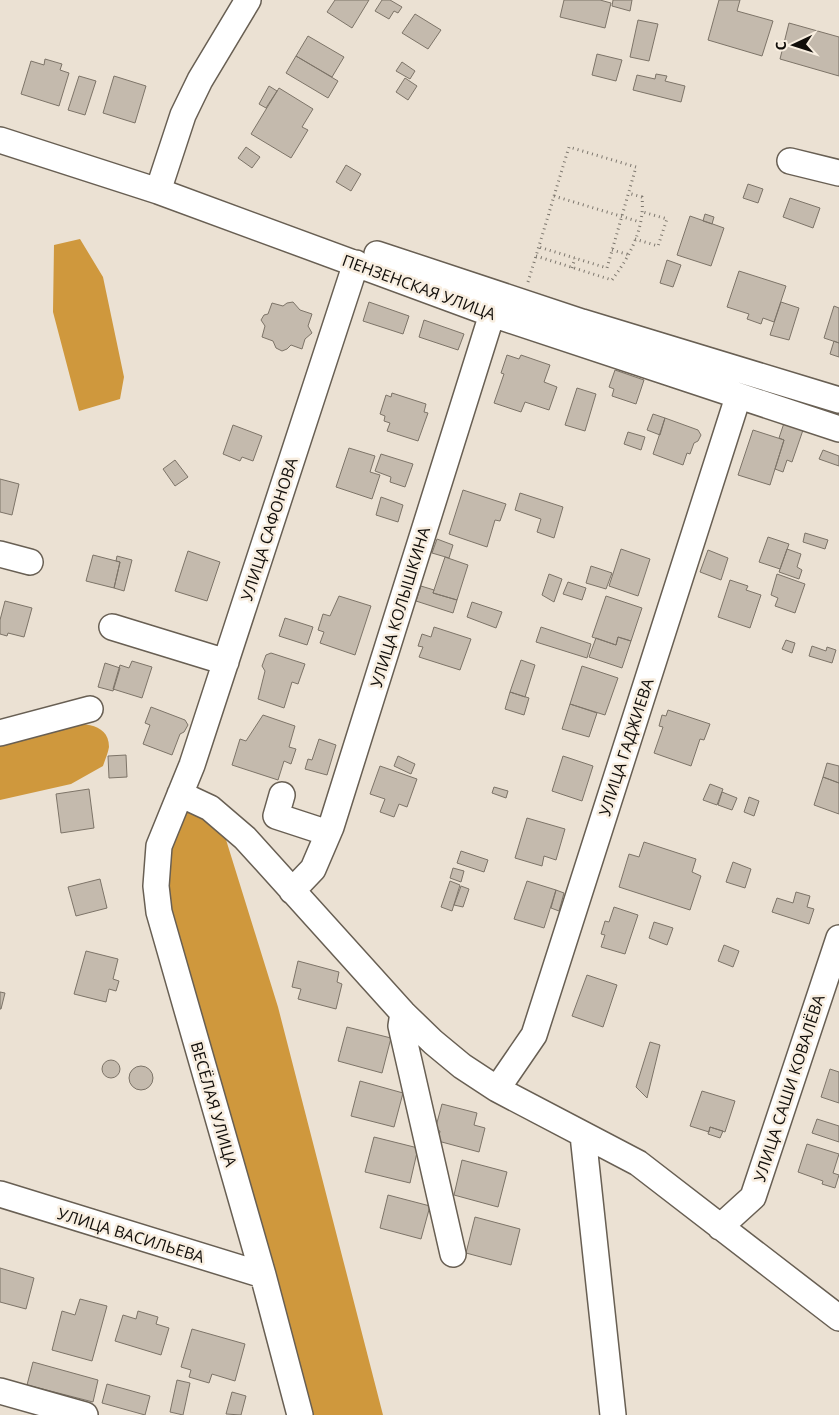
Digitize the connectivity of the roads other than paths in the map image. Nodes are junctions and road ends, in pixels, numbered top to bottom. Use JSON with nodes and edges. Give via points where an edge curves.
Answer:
{"nodes":[{"id":1,"x":248,"y":0,"type":"edge"},
{"id":2,"x":0,"y":140,"type":"edge"},
{"id":3,"x":790,"y":161,"type":"dead end"},
{"id":4,"x":839,"y":173,"type":"edge"},
{"id":5,"x":158,"y":191,"type":"junction"},
{"id":6,"x":356,"y":263,"type":"junction"},
{"id":7,"x":492,"y":314,"type":"junction"},
{"id":8,"x":738,"y":397,"type":"junction"},
{"id":9,"x":839,"y":400,"type":"edge"},
{"id":10,"x":839,"y":429,"type":"edge"},
{"id":11,"x":0,"y":554,"type":"edge"},
{"id":12,"x":30,"y":562,"type":"dead end"},
{"id":13,"x":112,"y":627,"type":"dead end"},
{"id":14,"x":226,"y":662,"type":"junction"},
{"id":15,"x":90,"y":709,"type":"dead end"},
{"id":16,"x":0,"y":733,"type":"edge"},
{"id":17,"x":180,"y":794,"type":"junction"},
{"id":18,"x":282,"y":795,"type":"dead end"},
{"id":19,"x":328,"y":833,"type":"junction"},
{"id":20,"x":292,"y":891,"type":"junction"},
{"id":21,"x":839,"y":938,"type":"edge"},
{"id":22,"x":403,"y":1013,"type":"junction"},
{"id":23,"x":497,"y":1089,"type":"junction"},
{"id":24,"x":583,"y":1135,"type":"junction"},
{"id":25,"x":0,"y":1194,"type":"edge"},
{"id":26,"x":720,"y":1227,"type":"junction"},
{"id":27,"x":453,"y":1254,"type":"dead end"},
{"id":28,"x":263,"y":1275,"type":"junction"},
{"id":29,"x":839,"y":1318,"type":"edge"},
{"id":30,"x":0,"y":1391,"type":"edge"},
{"id":31,"x":79,"y":1414,"type":"edge"},
{"id":32,"x":300,"y":1415,"type":"edge"},
{"id":33,"x":612,"y":1415,"type":"edge"}],
"edges":[{"from":1,"to":5,"type":"street","via":[[183,115]]},
{"from":2,"to":5,"type":"street","name":"ПЕНЗЕНСКАЯ УЛИЦА"},
{"from":3,"to":4,"type":"street"},
{"from":5,"to":6,"type":"street","name":"ПЕНЗЕНСКАЯ УЛИЦА"},
{"from":5,"to":9,"type":"street","via":[[328,238]]},
{"from":6,"to":7,"type":"street","name":"ПЕНЗЕНСКАЯ УЛИЦА"},
{"from":6,"to":14,"type":"street","name":"УЛИЦА САФОНОВА"},
{"from":7,"to":8,"type":"street","name":"ПЕНЗЕНСКАЯ УЛИЦА"},
{"from":7,"to":19,"type":"street","name":"УЛИЦА КОЛЫШКИНА"},
{"from":8,"to":10,"type":"street","name":"ПЕНЗЕНСКАЯ УЛИЦА"},
{"from":8,"to":23,"type":"street","name":"УЛИЦА ГАДЖИЕВА","via":[[534,1035]]},
{"from":11,"to":12,"type":"street"},
{"from":13,"to":14,"type":"street"},
{"from":14,"to":17,"type":"street","name":"УЛИЦА САФОНОВА"},
{"from":15,"to":16,"type":"street"},
{"from":17,"to":20,"type":"street","via":[[210,808],[245,838]]},
{"from":17,"to":28,"type":"street","name":"ВЕСЁЛАЯ УЛИЦА","via":[[159,846],[156,886],[159,912]]},
{"from":18,"to":19,"type":"street","via":[[276,816]]},
{"from":19,"to":20,"type":"street","name":"УЛИЦА КОЛЫШКИНА","via":[[313,869]]},
{"from":20,"to":22,"type":"street"},
{"from":21,"to":26,"type":"street","name":"УЛИЦА САШИ КОВАЛЁВА","via":[[753,1197]]},
{"from":22,"to":23,"type":"street","via":[[432,1042]]},
{"from":22,"to":27,"type":"street","via":[[401,1026]]},
{"from":23,"to":24,"type":"street"},
{"from":24,"to":26,"type":"street","via":[[638,1163]]},
{"from":24,"to":33,"type":"street"},
{"from":25,"to":28,"type":"street","name":"УЛИЦА ВАСИЛЬЕВА"},
{"from":26,"to":29,"type":"street"},
{"from":28,"to":32,"type":"street","name":"ВЕСЁЛАЯ УЛИЦА"},
{"from":30,"to":31,"type":"street"}]}
